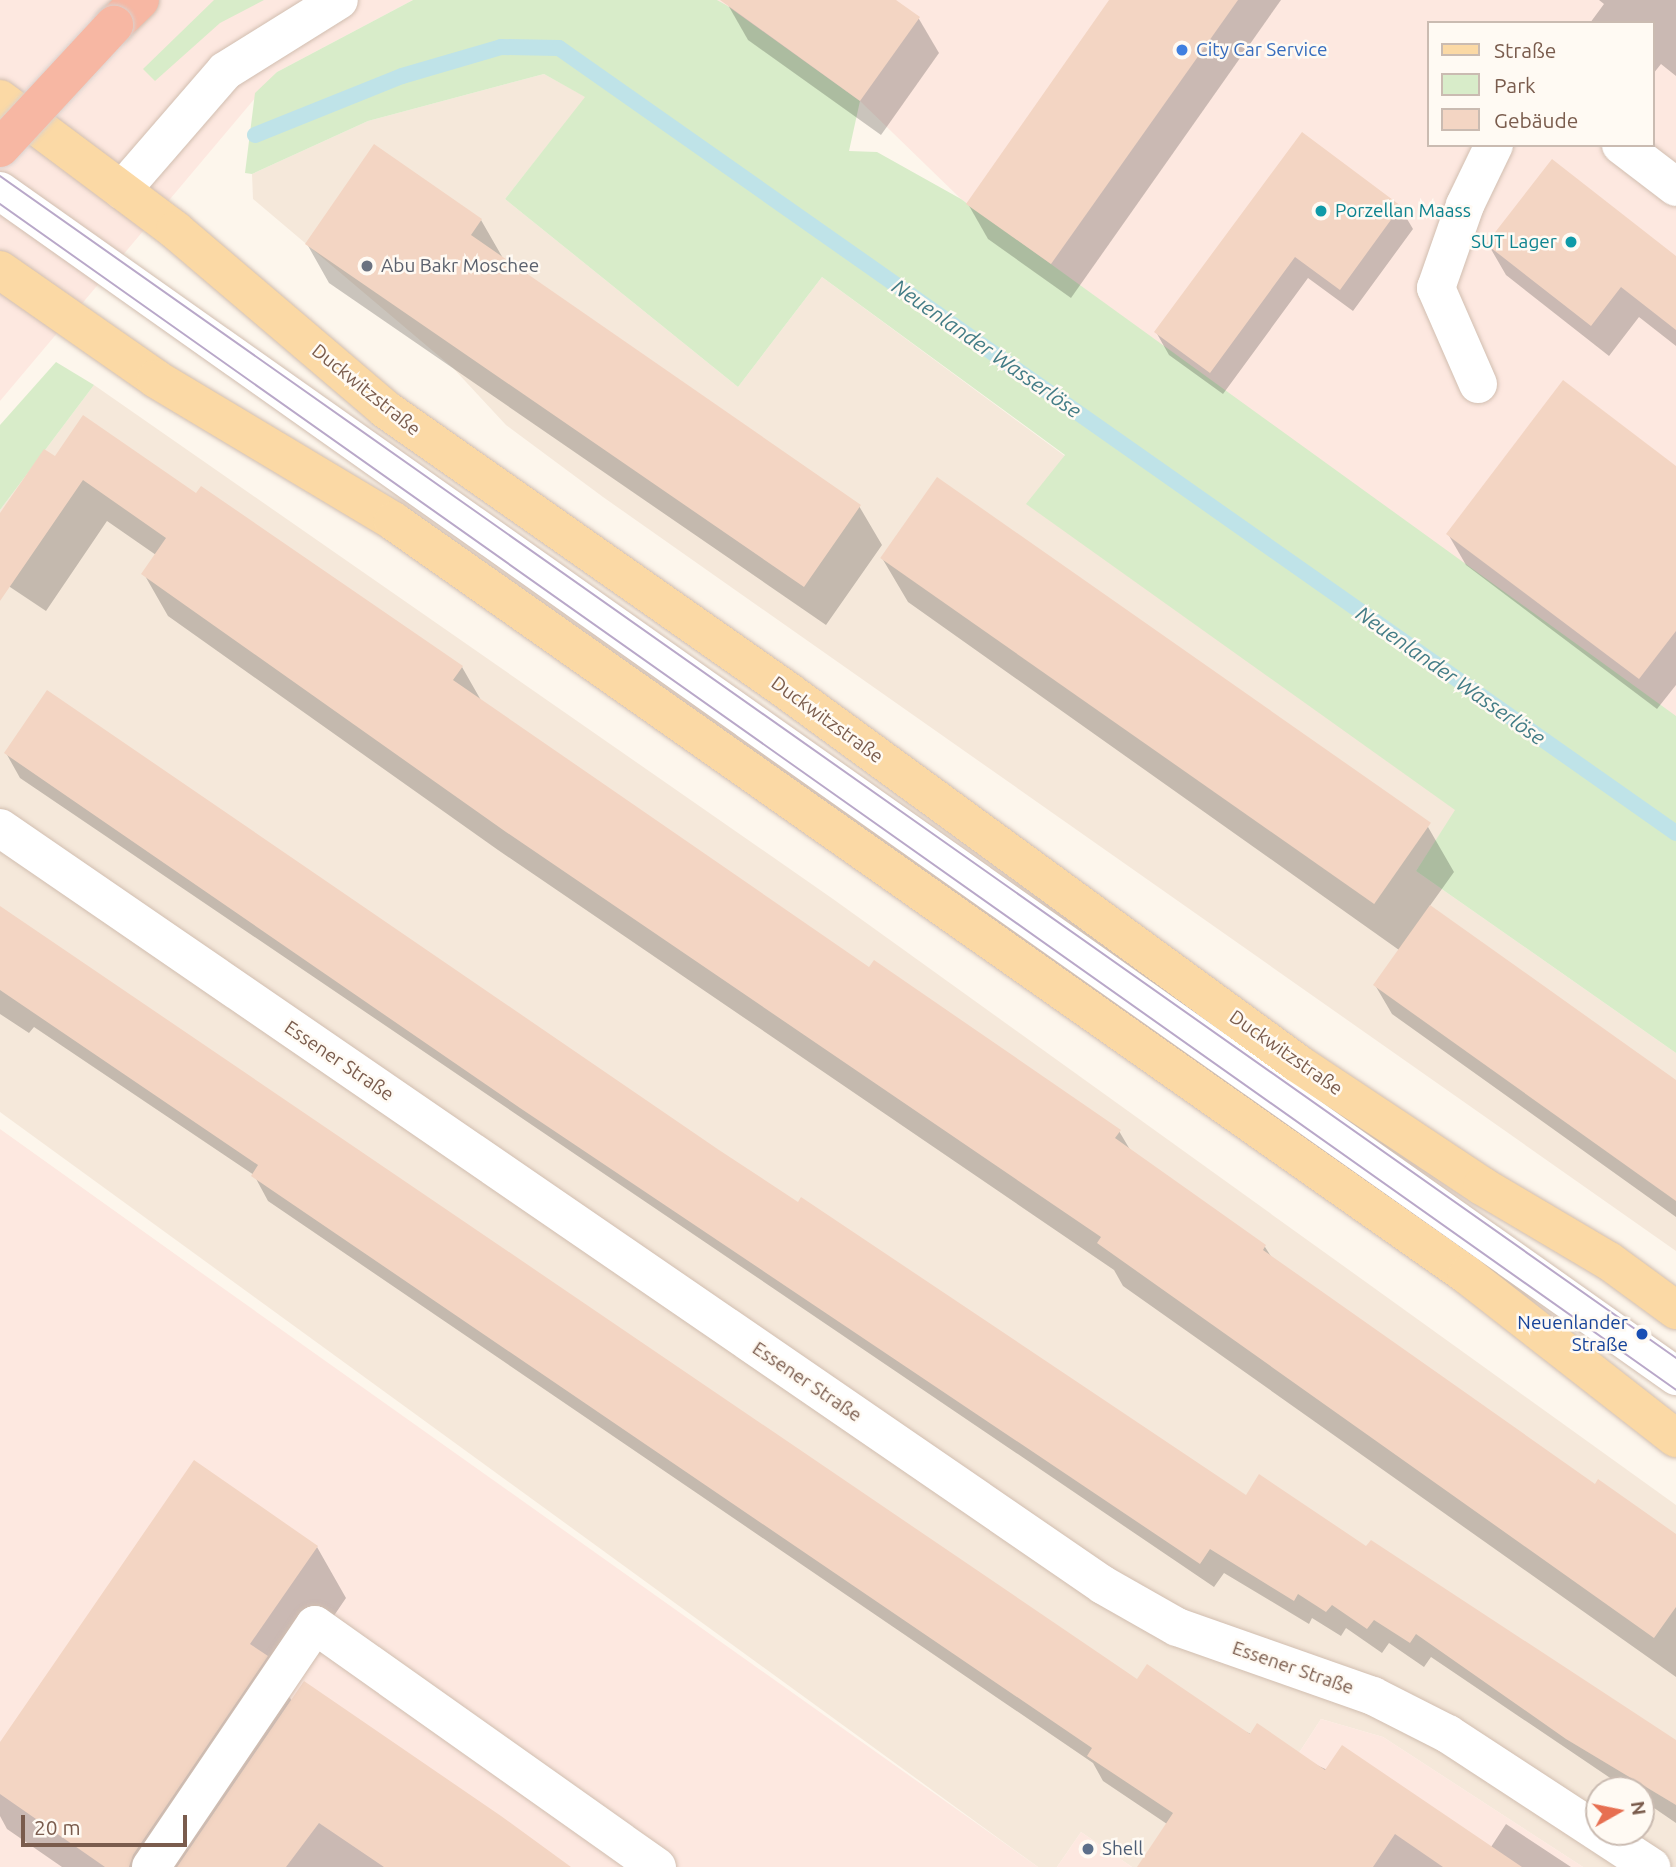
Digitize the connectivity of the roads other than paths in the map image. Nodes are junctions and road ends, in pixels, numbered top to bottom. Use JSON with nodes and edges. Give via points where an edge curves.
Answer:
{"nodes":[{"id":1,"x":339,"y":0,"type":"edge"},
{"id":2,"x":127,"y":12,"type":"edge"},
{"id":3,"x":0,"y":99,"type":"edge"},
{"id":4,"x":1493,"y":147,"type":"edge"},
{"id":5,"x":1624,"y":147,"type":"edge"},
{"id":6,"x":0,"y":148,"type":"edge"},
{"id":7,"x":1676,"y":187,"type":"edge"},
{"id":8,"x":122,"y":190,"type":"junction"},
{"id":9,"x":0,"y":191,"type":"edge"},
{"id":10,"x":0,"y":270,"type":"edge"},
{"id":11,"x":1478,"y":384,"type":"dead end"},
{"id":12,"x":0,"y":828,"type":"edge"},
{"id":13,"x":1676,"y":1310,"type":"edge"},
{"id":14,"x":1676,"y":1376,"type":"edge"},
{"id":15,"x":1676,"y":1438,"type":"edge"},
{"id":16,"x":151,"y":1867,"type":"edge"},
{"id":17,"x":657,"y":1867,"type":"edge"},
{"id":18,"x":1651,"y":1867,"type":"edge"}],
"edges":[{"from":1,"to":8,"type":"street","via":[[225,71]]},
{"from":2,"to":6,"type":"highway","bridge":true},
{"from":3,"to":8,"type":"main road","name":"Duckwitzstraße"},
{"from":4,"to":11,"type":"street","via":[[1465,205],[1436,288]]},
{"from":5,"to":7,"type":"street"},
{"from":8,"to":13,"type":"main road","name":"Duckwitzstraße","via":[[229,274],[385,410],[789,692],[1297,1063],[1482,1186],[1609,1261]]},
{"from":9,"to":14,"type":"street"},
{"from":10,"to":15,"type":"main road","via":[[156,379],[416,537],[1467,1275]]},
{"from":12,"to":18,"type":"street","name":"Essener Straße","via":[[1103,1585],[1177,1627],[1373,1696],[1448,1734]]},
{"from":16,"to":17,"type":"street","via":[[315,1625]]}]}
